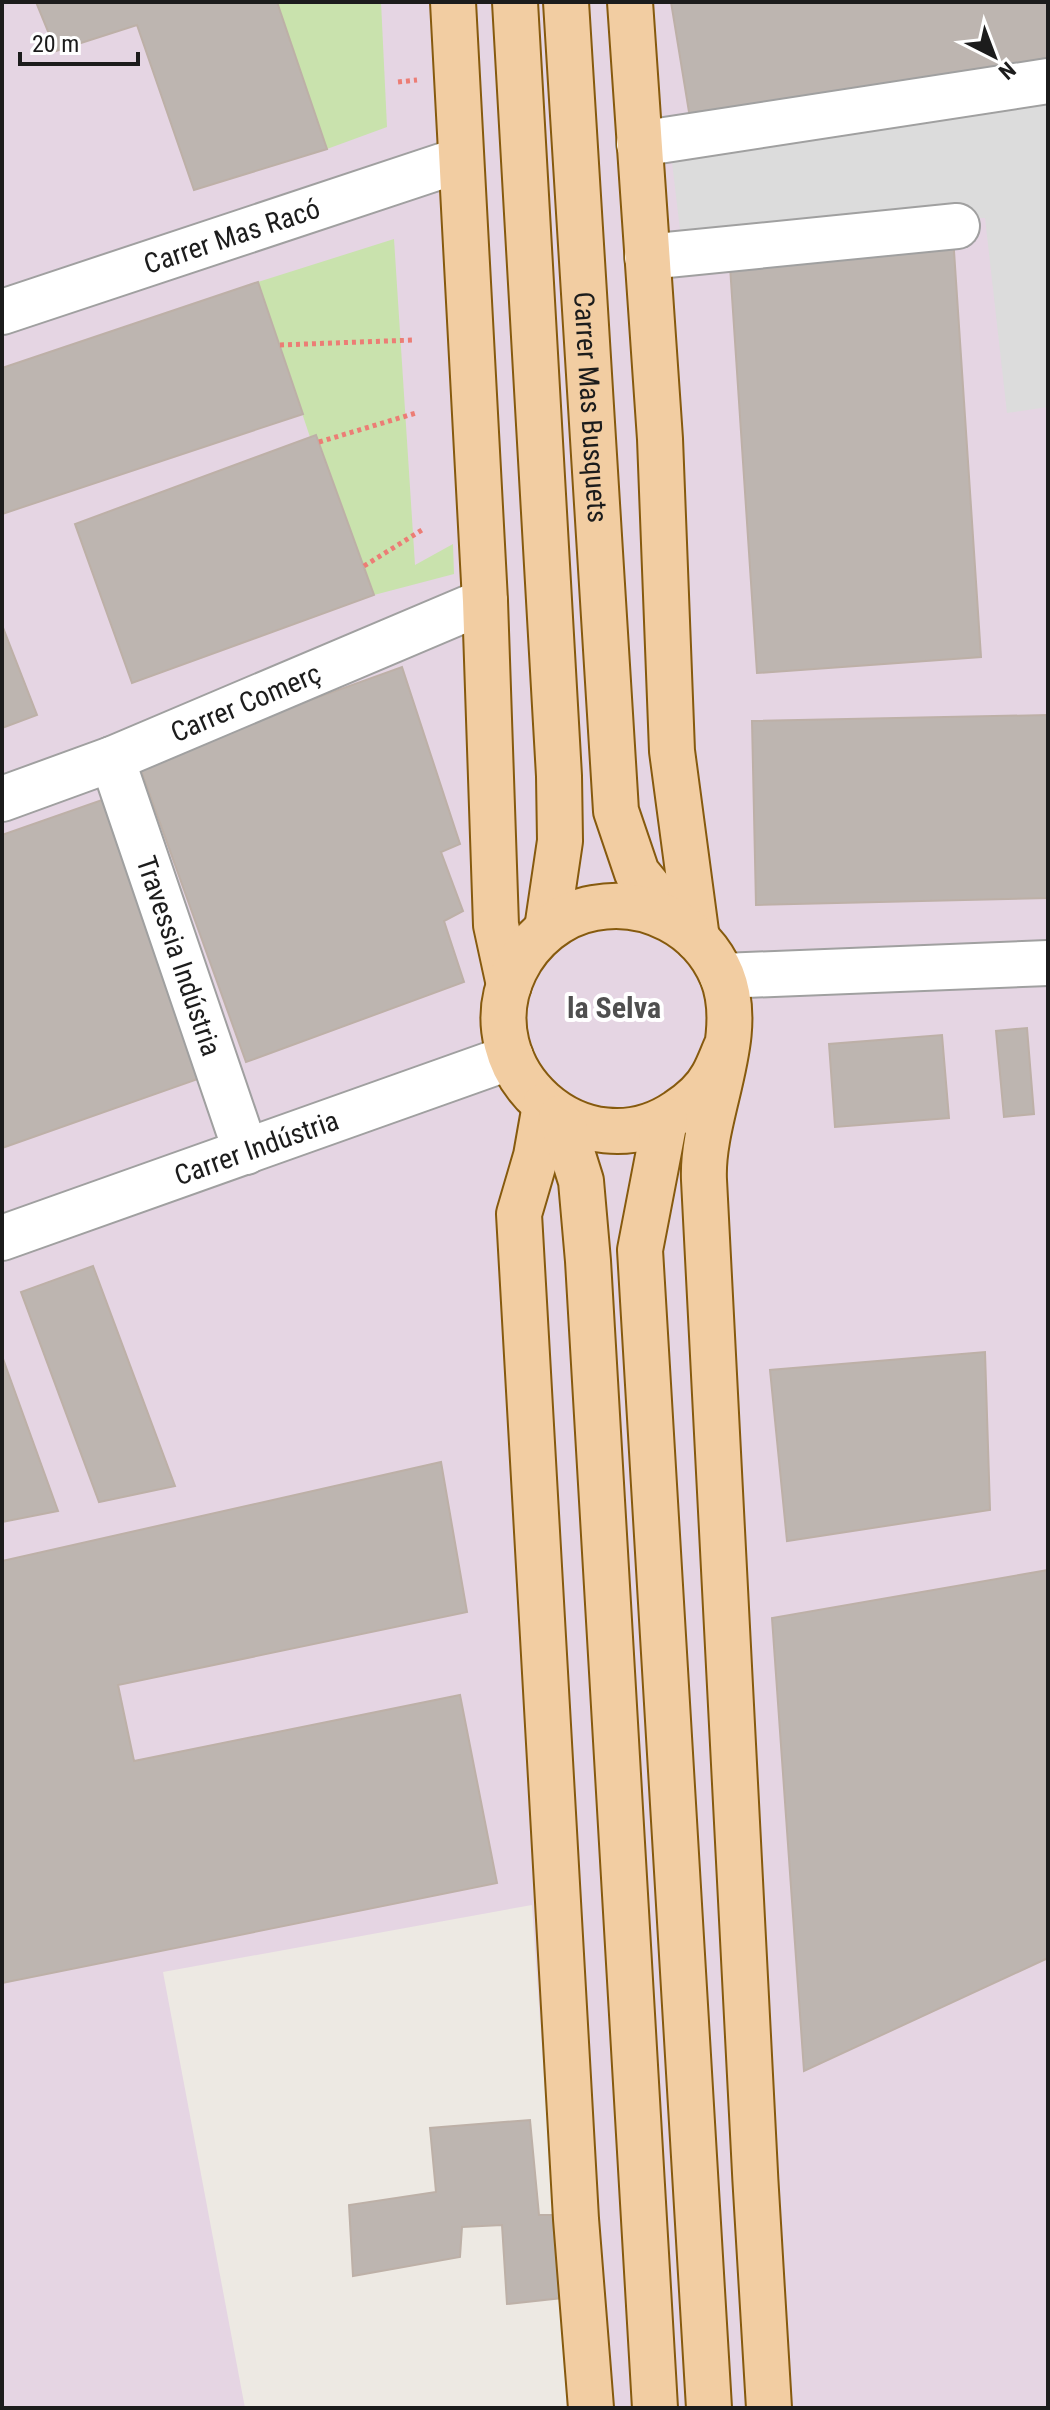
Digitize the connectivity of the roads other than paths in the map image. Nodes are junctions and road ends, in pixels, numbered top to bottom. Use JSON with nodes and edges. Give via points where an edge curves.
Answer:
{"nodes":[{"id":1,"x":453,"y":2,"type":"edge"},
{"id":2,"x":515,"y":2,"type":"edge"},
{"id":3,"x":566,"y":2,"type":"edge"},
{"id":4,"x":630,"y":2,"type":"edge"},
{"id":5,"x":1048,"y":81,"type":"edge"},
{"id":6,"x":639,"y":144,"type":"junction"},
{"id":7,"x":460,"y":160,"type":"junction"},
{"id":8,"x":957,"y":226,"type":"dead end"},
{"id":9,"x":647,"y":257,"type":"junction"},
{"id":10,"x":2,"y":312,"type":"edge"},
{"id":11,"x":485,"y":601,"type":"junction"},
{"id":12,"x":112,"y":759,"type":"junction"},
{"id":13,"x":2,"y":799,"type":"edge"},
{"id":14,"x":547,"y":929,"type":"junction"},
{"id":15,"x":688,"y":931,"type":"junction"},
{"id":16,"x":1048,"y":963,"type":"edge"},
{"id":17,"x":722,"y":976,"type":"junction"},
{"id":18,"x":509,"y":985,"type":"junction"},
{"id":19,"x":726,"y":1047,"type":"junction"},
{"id":20,"x":511,"y":1057,"type":"junction"},
{"id":21,"x":553,"y":1111,"type":"junction"},
{"id":22,"x":665,"y":1120,"type":"junction"},
{"id":23,"x":246,"y":1152,"type":"junction"},
{"id":24,"x":2,"y":1238,"type":"edge"},
{"id":25,"x":591,"y":2408,"type":"edge"},
{"id":26,"x":655,"y":2408,"type":"edge"},
{"id":27,"x":709,"y":2408,"type":"edge"},
{"id":28,"x":769,"y":2408,"type":"edge"}],
"edges":[{"from":1,"to":7,"type":"main road"},
{"from":2,"to":14,"type":"main road","via":[[559,776],[560,841]]},
{"from":3,"to":15,"type":"main road","name":"Carrer Mas Busquets","via":[[616,811],[637,873]]},
{"from":4,"to":6,"type":"main road"},
{"from":5,"to":6,"type":"street"},
{"from":6,"to":9,"type":"main road"},
{"from":7,"to":10,"type":"street","name":"Carrer Mas Racó"},
{"from":7,"to":11,"type":"main road"},
{"from":8,"to":9,"type":"street"},
{"from":9,"to":15,"type":"main road","via":[[672,751]]},
{"from":11,"to":12,"type":"street","name":"Carrer Comerç"},
{"from":11,"to":18,"type":"main road","via":[[496,925]]},
{"from":12,"to":13,"type":"street","name":"Carrer Comerç"},
{"from":12,"to":23,"type":"street","name":"Travessia Indústria"},
{"from":14,"to":15,"type":"main road","via":[[589,909],[612,906],[657,913]]},
{"from":14,"to":18,"type":"main road","via":[[524,955]]},
{"from":15,"to":17,"type":"main road"},
{"from":16,"to":17,"type":"street"},
{"from":17,"to":19,"type":"main road","via":[[730,1012]]},
{"from":18,"to":20,"type":"main road","via":[[504,1021]]},
{"from":19,"to":22,"type":"main road","via":[[713,1077],[692,1102]]},
{"from":19,"to":28,"type":"main road","via":[[703,1159]]},
{"from":20,"to":21,"type":"main road","via":[[519,1075]]},
{"from":20,"to":23,"type":"street","name":"Carrer Indústria"},
{"from":21,"to":22,"type":"main road","via":[[585,1127],[612,1131]]},
{"from":21,"to":25,"type":"main road","via":[[519,1214]]},
{"from":21,"to":26,"type":"main road","via":[[581,1181],[588,1261]]},
{"from":22,"to":27,"type":"main road","via":[[640,1250]]},
{"from":23,"to":24,"type":"street","name":"Carrer Indústria"}]}
